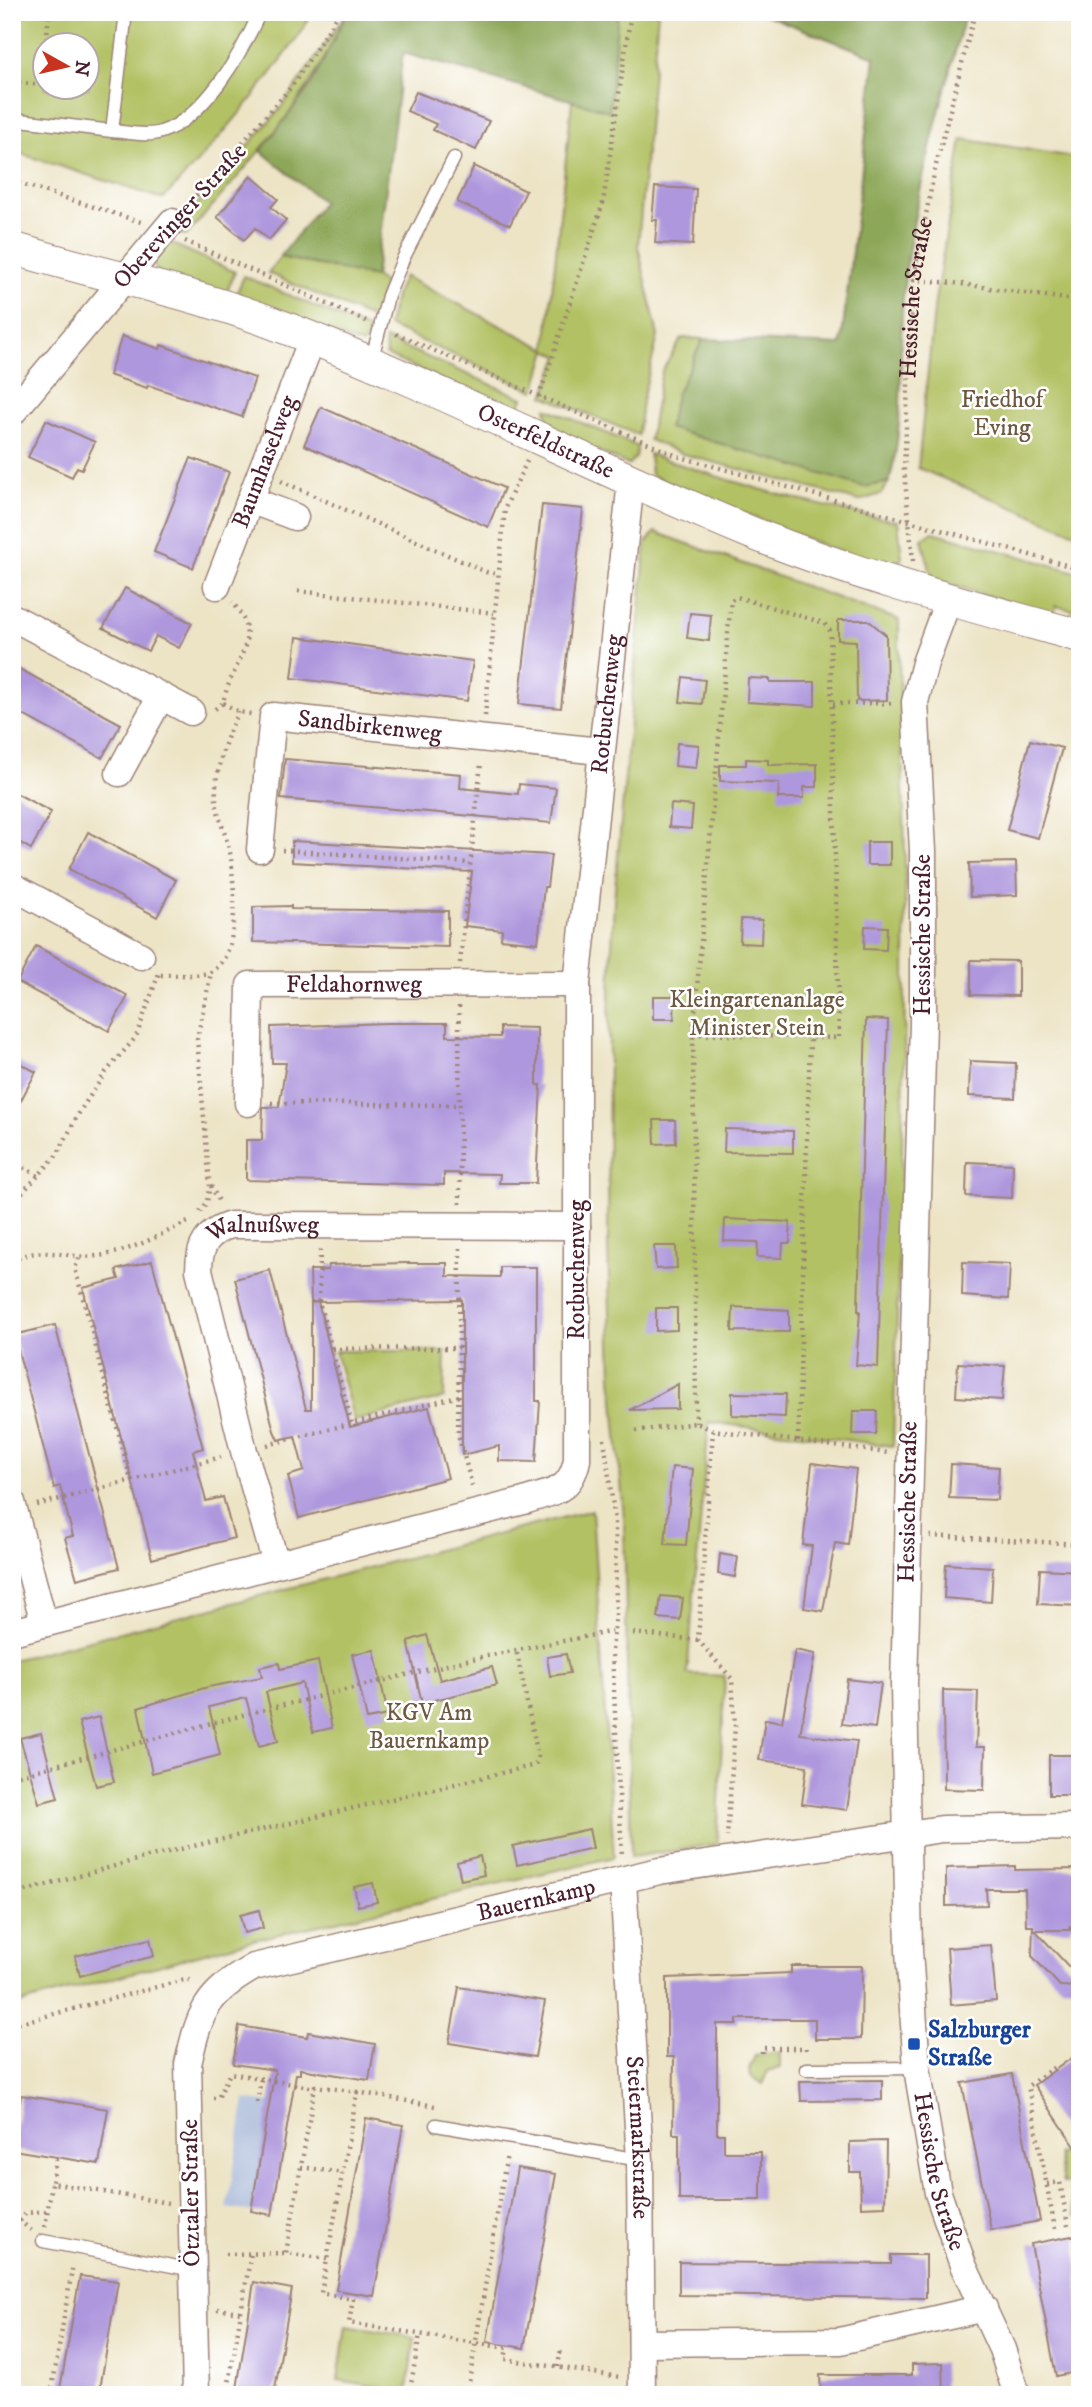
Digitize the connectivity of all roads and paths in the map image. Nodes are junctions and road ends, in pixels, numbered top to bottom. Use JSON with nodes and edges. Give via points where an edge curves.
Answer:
{"nodes":[{"id":1,"x":49,"y":12,"type":"edge"},
{"id":2,"x":126,"y":12,"type":"edge"},
{"id":3,"x":167,"y":12,"type":"edge"},
{"id":4,"x":340,"y":12,"type":"edge"},
{"id":5,"x":631,"y":12,"type":"edge"},
{"id":6,"x":975,"y":12,"type":"edge"},
{"id":7,"x":258,"y":17,"type":"edge"},
{"id":8,"x":47,"y":32,"type":"edge"},
{"id":9,"x":12,"y":82,"type":"edge"},
{"id":10,"x":32,"y":84,"type":"edge"},
{"id":11,"x":12,"y":120,"type":"edge"},
{"id":12,"x":112,"y":131,"type":"junction"},
{"id":13,"x":454,"y":158,"type":"dead end"},
{"id":14,"x":12,"y":181,"type":"edge"},
{"id":15,"x":167,"y":227,"type":"junction"},
{"id":16,"x":12,"y":248,"type":"edge"},
{"id":17,"x":122,"y":278,"type":"junction"},
{"id":18,"x":913,"y":280,"type":"junction"},
{"id":19,"x":1080,"y":301,"type":"edge"},
{"id":20,"x":379,"y":327,"type":"junction"},
{"id":21,"x":312,"y":339,"type":"junction"},
{"id":22,"x":370,"y":362,"type":"junction"},
{"id":23,"x":540,"y":397,"type":"junction"},
{"id":24,"x":12,"y":413,"type":"edge"},
{"id":25,"x":538,"y":438,"type":"junction"},
{"id":26,"x":631,"y":481,"type":"junction"},
{"id":27,"x":284,"y":482,"type":"dead end"},
{"id":28,"x":250,"y":500,"type":"junction"},
{"id":29,"x":295,"y":517,"type":"dead end"},
{"id":30,"x":908,"y":521,"type":"junction"},
{"id":31,"x":1080,"y":569,"type":"edge"},
{"id":32,"x":498,"y":574,"type":"junction"},
{"id":33,"x":217,"y":586,"type":"joint"},
{"id":34,"x":916,"y":589,"type":"junction"},
{"id":35,"x":298,"y":591,"type":"dead end"},
{"id":36,"x":949,"y":598,"type":"junction"},
{"id":37,"x":494,"y":613,"type":"junction"},
{"id":38,"x":12,"y":617,"type":"edge"},
{"id":39,"x":1080,"y":636,"type":"edge"},
{"id":40,"x":160,"y":698,"type":"junction"},
{"id":41,"x":915,"y":702,"type":"junction"},
{"id":42,"x":833,"y":704,"type":"junction"},
{"id":43,"x":232,"y":709,"type":"dead end"},
{"id":44,"x":191,"y":712,"type":"dead end"},
{"id":45,"x":239,"y":712,"type":"dead end"},
{"id":46,"x":484,"y":738,"type":"junction"},
{"id":47,"x":600,"y":751,"type":"junction"},
{"id":48,"x":119,"y":773,"type":"dead end"},
{"id":49,"x":267,"y":850,"type":"joint"},
{"id":50,"x":470,"y":863,"type":"junction"},
{"id":51,"x":12,"y":886,"type":"edge"},
{"id":52,"x":141,"y":956,"type":"joint"},
{"id":53,"x":212,"y":973,"type":"junction"},
{"id":54,"x":161,"y":975,"type":"junction"},
{"id":55,"x":460,"y":985,"type":"junction"},
{"id":56,"x":577,"y":985,"type":"junction"},
{"id":57,"x":693,"y":1034,"type":"junction"},
{"id":58,"x":810,"y":1040,"type":"junction"},
{"id":59,"x":248,"y":1103,"type":"joint"},
{"id":60,"x":459,"y":1104,"type":"junction"},
{"id":61,"x":12,"y":1160,"type":"edge"},
{"id":62,"x":38,"y":1176,"type":"junction"},
{"id":63,"x":12,"y":1203,"type":"edge"},
{"id":64,"x":460,"y":1223,"type":"junction"},
{"id":65,"x":320,"y":1225,"type":"junction"},
{"id":66,"x":577,"y":1226,"type":"junction"},
{"id":67,"x":79,"y":1258,"type":"junction"},
{"id":68,"x":12,"y":1261,"type":"edge"},
{"id":69,"x":459,"y":1348,"type":"junction"},
{"id":70,"x":332,"y":1349,"type":"junction"},
{"id":71,"x":459,"y":1396,"type":"junction"},
{"id":72,"x":696,"y":1423,"type":"junction"},
{"id":73,"x":352,"y":1424,"type":"junction"},
{"id":74,"x":713,"y":1430,"type":"junction"},
{"id":75,"x":636,"y":1431,"type":"dead end"},
{"id":76,"x":604,"y":1436,"type":"dead end"},
{"id":77,"x":799,"y":1441,"type":"junction"},
{"id":78,"x":244,"y":1451,"type":"junction"},
{"id":79,"x":908,"y":1455,"type":"junction"},
{"id":80,"x":131,"y":1480,"type":"junction"},
{"id":81,"x":13,"y":1506,"type":"edge"},
{"id":82,"x":480,"y":1513,"type":"junction"},
{"id":83,"x":908,"y":1535,"type":"junction"},
{"id":84,"x":1080,"y":1544,"type":"edge"},
{"id":85,"x":276,"y":1564,"type":"junction"},
{"id":86,"x":44,"y":1623,"type":"junction"},
{"id":87,"x":614,"y":1631,"type":"junction"},
{"id":88,"x":12,"y":1632,"type":"edge"},
{"id":89,"x":633,"y":1633,"type":"dead end"},
{"id":90,"x":698,"y":1640,"type":"junction"},
{"id":91,"x":516,"y":1648,"type":"junction"},
{"id":92,"x":12,"y":1777,"type":"edge"},
{"id":93,"x":1080,"y":1827,"type":"edge"},
{"id":94,"x":905,"y":1835,"type":"junction"},
{"id":95,"x":726,"y":1862,"type":"junction"},
{"id":96,"x":623,"y":1881,"type":"junction"},
{"id":97,"x":12,"y":1895,"type":"edge"},
{"id":98,"x":212,"y":1995,"type":"junction"},
{"id":99,"x":12,"y":2025,"type":"edge"},
{"id":100,"x":762,"y":2053,"type":"dead end"},
{"id":101,"x":1057,"y":2065,"type":"dead end"},
{"id":102,"x":917,"y":2068,"type":"junction"},
{"id":103,"x":806,"y":2069,"type":"joint"},
{"id":104,"x":261,"y":2079,"type":"junction"},
{"id":105,"x":315,"y":2088,"type":"junction"},
{"id":106,"x":357,"y":2092,"type":"junction"},
{"id":107,"x":206,"y":2099,"type":"dead end"},
{"id":108,"x":257,"y":2102,"type":"dead end"},
{"id":109,"x":439,"y":2106,"type":"dead end"},
{"id":110,"x":436,"y":2125,"type":"dead end"},
{"id":111,"x":510,"y":2138,"type":"junction"},
{"id":112,"x":56,"y":2159,"type":"dead end"},
{"id":113,"x":640,"y":2160,"type":"junction"},
{"id":114,"x":301,"y":2166,"type":"junction"},
{"id":115,"x":343,"y":2174,"type":"junction"},
{"id":116,"x":52,"y":2183,"type":"junction"},
{"id":117,"x":1047,"y":2185,"type":"junction"},
{"id":118,"x":172,"y":2204,"type":"dead end"},
{"id":119,"x":48,"y":2211,"type":"junction"},
{"id":120,"x":20,"y":2221,"type":"dead end"},
{"id":121,"x":1068,"y":2227,"type":"dead end"},
{"id":122,"x":1055,"y":2229,"type":"dead end"},
{"id":123,"x":43,"y":2241,"type":"joint"},
{"id":124,"x":76,"y":2248,"type":"junction"},
{"id":125,"x":251,"y":2253,"type":"junction"},
{"id":126,"x":286,"y":2253,"type":"junction"},
{"id":127,"x":226,"y":2254,"type":"dead end"},
{"id":128,"x":327,"y":2259,"type":"junction"},
{"id":129,"x":193,"y":2270,"type":"junction"},
{"id":130,"x":984,"y":2308,"type":"junction"},
{"id":131,"x":223,"y":2310,"type":"dead end"},
{"id":132,"x":241,"y":2312,"type":"junction"},
{"id":133,"x":420,"y":2334,"type":"junction"},
{"id":134,"x":475,"y":2343,"type":"junction"},
{"id":135,"x":642,"y":2343,"type":"junction"},
{"id":136,"x":565,"y":2351,"type":"dead end"},
{"id":137,"x":558,"y":2367,"type":"junction"},
{"id":138,"x":635,"y":2386,"type":"edge"},
{"id":139,"x":51,"y":2395,"type":"edge"},
{"id":140,"x":196,"y":2395,"type":"edge"},
{"id":141,"x":226,"y":2395,"type":"edge"},
{"id":142,"x":409,"y":2395,"type":"edge"},
{"id":143,"x":467,"y":2395,"type":"edge"},
{"id":144,"x":1017,"y":2395,"type":"edge"}],
"edges":[{"from":1,"to":8,"type":"path"},
{"from":2,"to":12,"type":"lane"},
{"from":3,"to":7,"type":"path"},
{"from":4,"to":15,"type":"path","name":"Oberevinger Straße","via":[[292,86]]},
{"from":5,"to":23,"type":"path","via":[[603,203]]},
{"from":6,"to":18,"type":"path","name":"Hessische Straße","via":[[935,169]]},
{"from":7,"to":12,"type":"lane","via":[[218,84],[186,117],[155,134]]},
{"from":9,"to":10,"type":"path"},
{"from":11,"to":12,"type":"lane"},
{"from":13,"to":20,"type":"lane","via":[[403,259]]},
{"from":14,"to":15,"type":"path"},
{"from":15,"to":17,"type":"street","name":"Oberevinger Straße"},
{"from":15,"to":20,"type":"path"},
{"from":16,"to":17,"type":"street","name":"Osterfeldstraße"},
{"from":17,"to":21,"type":"street","name":"Osterfeldstraße","via":[[227,307]]},
{"from":17,"to":24,"type":"street","name":"Oberevinger Straße"},
{"from":18,"to":19,"type":"path"},
{"from":18,"to":30,"type":"path","name":"Hessische Straße","via":[[904,470]]},
{"from":20,"to":22,"type":"lane"},
{"from":20,"to":23,"type":"path"},
{"from":21,"to":22,"type":"street","name":"Osterfeldstraße"},
{"from":21,"to":28,"type":"street","name":"Baumhaselweg"},
{"from":22,"to":25,"type":"street","name":"Osterfeldstraße"},
{"from":23,"to":30,"type":"path","via":[[677,456]]},
{"from":25,"to":26,"type":"street","name":"Osterfeldstraße"},
{"from":25,"to":32,"type":"path","via":[[506,508]]},
{"from":26,"to":34,"type":"street","name":"Osterfeldstraße","via":[[761,536]]},
{"from":26,"to":47,"type":"street","name":"Rotbuchenweg"},
{"from":27,"to":32,"type":"path"},
{"from":28,"to":29,"type":"street"},
{"from":28,"to":33,"type":"street","name":"Baumhaselweg"},
{"from":30,"to":31,"type":"path"},
{"from":30,"to":34,"type":"path","name":"Hessische Straße"},
{"from":32,"to":37,"type":"path"},
{"from":33,"to":43,"type":"path","via":[[242,613],[248,629],[226,684],[223,703]]},
{"from":34,"to":36,"type":"street","name":"Osterfeldstraße"},
{"from":35,"to":37,"type":"path"},
{"from":36,"to":39,"type":"street","name":"Osterfeldstraße"},
{"from":36,"to":41,"type":"street","name":"Hessische Straße"},
{"from":37,"to":46,"type":"path"},
{"from":38,"to":40,"type":"street"},
{"from":40,"to":44,"type":"street"},
{"from":40,"to":48,"type":"street"},
{"from":41,"to":42,"type":"path"},
{"from":41,"to":79,"type":"street","name":"Hessische Straße","via":[[923,851],[923,1023]]},
{"from":42,"to":57,"type":"path","via":[[831,640],[824,623],[737,597],[731,600]]},
{"from":42,"to":58,"type":"path","via":[[839,1038]]},
{"from":45,"to":53,"type":"path","via":[[223,758],[216,799],[230,857],[234,936],[223,962]]},
{"from":46,"to":47,"type":"street","name":"Sandbirkenweg"},
{"from":46,"to":49,"type":"street","name":"Sandbirkenweg","via":[[273,716]]},
{"from":46,"to":50,"type":"path"},
{"from":47,"to":56,"type":"street","name":"Rotbuchenweg"},
{"from":49,"to":50,"type":"path"},
{"from":50,"to":55,"type":"path"},
{"from":51,"to":52,"type":"street"},
{"from":52,"to":54,"type":"path"},
{"from":53,"to":54,"type":"path"},
{"from":53,"to":67,"type":"path","via":[[197,1039],[211,1185],[206,1202],[190,1221],[128,1248]]},
{"from":54,"to":62,"type":"path","via":[[136,1037],[106,1072],[57,1155]]},
{"from":55,"to":56,"type":"street","name":"Feldahornweg"},
{"from":55,"to":59,"type":"street","name":"Feldahornweg","via":[[250,985]]},
{"from":55,"to":60,"type":"path"},
{"from":56,"to":66,"type":"street","name":"Rotbuchenweg"},
{"from":57,"to":58,"type":"path"},
{"from":57,"to":72,"type":"path"},
{"from":58,"to":77,"type":"path"},
{"from":59,"to":60,"type":"path"},
{"from":60,"to":64,"type":"path"},
{"from":61,"to":62,"type":"path"},
{"from":62,"to":63,"type":"path"},
{"from":64,"to":65,"type":"street","name":"Walnußweg"},
{"from":64,"to":66,"type":"street","name":"Walnußweg"},
{"from":64,"to":69,"type":"path"},
{"from":65,"to":70,"type":"path","via":[[319,1302]]},
{"from":65,"to":78,"type":"street","name":"Walnußweg","via":[[231,1225],[216,1229],[199,1253],[199,1270]]},
{"from":66,"to":82,"type":"street","name":"Rotbuchenweg","via":[[577,1460],[573,1479],[564,1488]]},
{"from":67,"to":68,"type":"path","via":[[55,1251]]},
{"from":67,"to":80,"type":"path","via":[[75,1268]]},
{"from":69,"to":70,"type":"path"},
{"from":69,"to":71,"type":"path"},
{"from":70,"to":73,"type":"path"},
{"from":71,"to":73,"type":"path"},
{"from":71,"to":82,"type":"path","via":[[458,1434]]},
{"from":72,"to":74,"type":"path"},
{"from":72,"to":75,"type":"path"},
{"from":73,"to":78,"type":"path"},
{"from":74,"to":77,"type":"path"},
{"from":74,"to":90,"type":"path"},
{"from":76,"to":87,"type":"path","via":[[615,1521]]},
{"from":77,"to":79,"type":"path"},
{"from":78,"to":80,"type":"path"},
{"from":78,"to":85,"type":"street","name":"Walnußweg"},
{"from":79,"to":83,"type":"street","name":"Hessische Straße"},
{"from":80,"to":81,"type":"path"},
{"from":81,"to":86,"type":"street"},
{"from":82,"to":85,"type":"street","name":"Rotbuchenweg"},
{"from":83,"to":84,"type":"path"},
{"from":83,"to":94,"type":"street","name":"Hessische Straße"},
{"from":85,"to":86,"type":"street","name":"Rotbuchenweg"},
{"from":86,"to":88,"type":"street","name":"Rotbuchenweg"},
{"from":87,"to":91,"type":"path"},
{"from":87,"to":96,"type":"path"},
{"from":89,"to":90,"type":"path"},
{"from":90,"to":95,"type":"path","via":[[732,1679],[736,1726]]},
{"from":91,"to":92,"type":"path"},
{"from":91,"to":97,"type":"path","via":[[538,1756],[531,1766],[143,1858]]},
{"from":93,"to":94,"type":"street","name":"Bauernkamp","via":[[942,1829]]},
{"from":94,"to":95,"type":"street","name":"Bauernkamp"},
{"from":94,"to":102,"type":"street","name":"Hessische Straße"},
{"from":95,"to":96,"type":"street","name":"Bauernkamp"},
{"from":96,"to":98,"type":"street","name":"Bauernkamp","via":[[254,1967]]},
{"from":96,"to":113,"type":"street","name":"Steiermarkstraße"},
{"from":98,"to":99,"type":"path","via":[[187,1979]]},
{"from":98,"to":129,"type":"street","name":"Ötztaler Straße","via":[[197,2026],[188,2064]]},
{"from":100,"to":103,"type":"path","via":[[762,2048],[806,2048]]},
{"from":101,"to":117,"type":"path","via":[[1028,2085]]},
{"from":102,"to":103,"type":"lane"},
{"from":102,"to":130,"type":"street","name":"Hessische Straße","via":[[938,2193],[963,2265]]},
{"from":104,"to":105,"type":"path"},
{"from":104,"to":107,"type":"path","via":[[230,2073],[218,2098]]},
{"from":104,"to":108,"type":"path"},
{"from":105,"to":106,"type":"path"},
{"from":105,"to":114,"type":"path"},
{"from":106,"to":109,"type":"path"},
{"from":106,"to":115,"type":"path"},
{"from":110,"to":111,"type":"lane"},
{"from":111,"to":113,"type":"lane"},
{"from":111,"to":134,"type":"path"},
{"from":112,"to":116,"type":"path"},
{"from":113,"to":135,"type":"street","name":"Steiermarkstraße"},
{"from":114,"to":115,"type":"path"},
{"from":114,"to":126,"type":"path"},
{"from":115,"to":128,"type":"path"},
{"from":116,"to":118,"type":"path"},
{"from":116,"to":119,"type":"path"},
{"from":117,"to":121,"type":"path","via":[[1060,2182]]},
{"from":117,"to":122,"type":"path"},
{"from":119,"to":120,"type":"path","via":[[26,2213]]},
{"from":119,"to":123,"type":"path"},
{"from":123,"to":124,"type":"lane"},
{"from":124,"to":129,"type":"lane"},
{"from":124,"to":139,"type":"path"},
{"from":125,"to":126,"type":"path"},
{"from":125,"to":127,"type":"path"},
{"from":125,"to":132,"type":"path"},
{"from":126,"to":128,"type":"path"},
{"from":128,"to":133,"type":"path","via":[[321,2293],[354,2299],[349,2323]]},
{"from":129,"to":140,"type":"street","name":"Ötztaler Straße"},
{"from":130,"to":135,"type":"street","via":[[841,2341]]},
{"from":130,"to":144,"type":"street","name":"Hessische Straße"},
{"from":131,"to":132,"type":"path"},
{"from":132,"to":141,"type":"path"},
{"from":133,"to":134,"type":"path"},
{"from":133,"to":142,"type":"path"},
{"from":134,"to":137,"type":"path","via":[[507,2348],[505,2359]]},
{"from":134,"to":143,"type":"path"},
{"from":135,"to":138,"type":"street","name":"Steiermarkstraße"},
{"from":136,"to":137,"type":"path"},
{"from":137,"to":138,"type":"path"}]}
